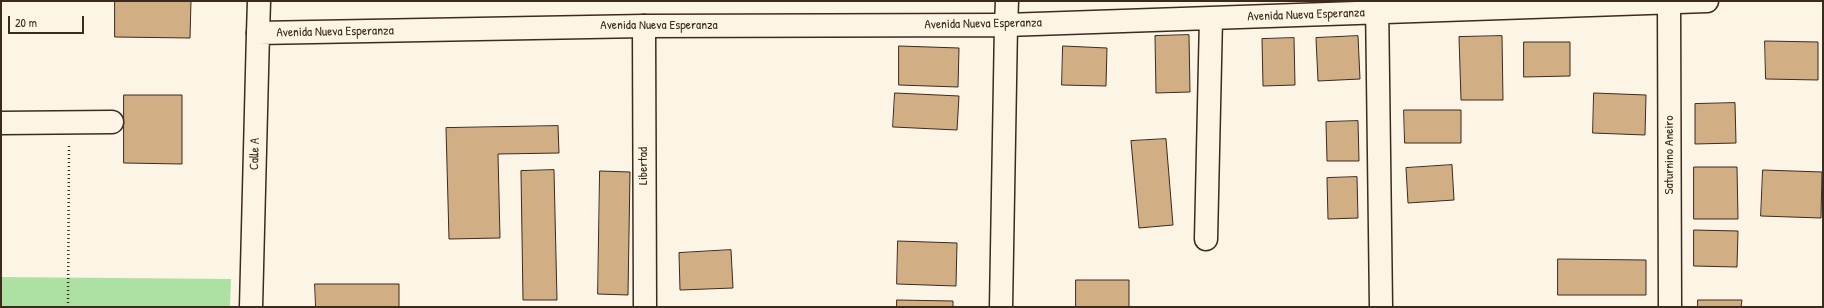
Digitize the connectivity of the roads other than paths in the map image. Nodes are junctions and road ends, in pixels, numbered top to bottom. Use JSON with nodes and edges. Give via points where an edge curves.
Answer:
{"nodes":[{"id":1,"x":258,"y":1,"type":"edge"},
{"id":2,"x":1007,"y":1,"type":"edge"},
{"id":3,"x":1707,"y":1,"type":"edge"},
{"id":4,"x":1669,"y":3,"type":"junction"},
{"id":5,"x":1377,"y":7,"type":"edge"},
{"id":6,"x":1211,"y":18,"type":"junction"},
{"id":7,"x":1006,"y":25,"type":"junction"},
{"id":8,"x":644,"y":26,"type":"junction"},
{"id":9,"x":258,"y":33,"type":"junction"},
{"id":10,"x":112,"y":122,"type":"dead end"},
{"id":11,"x":1,"y":123,"type":"edge"},
{"id":12,"x":1206,"y":239,"type":"dead end"},
{"id":13,"x":251,"y":307,"type":"edge"},
{"id":14,"x":645,"y":307,"type":"edge"},
{"id":15,"x":1001,"y":307,"type":"edge"},
{"id":16,"x":1381,"y":307,"type":"edge"},
{"id":17,"x":1670,"y":307,"type":"edge"}],
"edges":[{"from":1,"to":9,"type":"street","name":"Calle A"},
{"from":2,"to":7,"type":"street"},
{"from":3,"to":4,"type":"street","name":"Avenida Nueva Esperanza"},
{"from":4,"to":5,"type":"street","name":"Avenida Nueva Esperanza"},
{"from":4,"to":17,"type":"street","name":"Saturnino Aneiro"},
{"from":5,"to":6,"type":"street","name":"Avenida Nueva Esperanza"},
{"from":5,"to":16,"type":"street"},
{"from":6,"to":7,"type":"street","name":"Avenida Nueva Esperanza"},
{"from":6,"to":12,"type":"street"},
{"from":7,"to":8,"type":"street","name":"Avenida Nueva Esperanza"},
{"from":7,"to":15,"type":"street"},
{"from":8,"to":9,"type":"street","name":"Avenida Nueva Esperanza"},
{"from":8,"to":14,"type":"street","name":"Libertad"},
{"from":9,"to":13,"type":"street","name":"Calle A"},
{"from":10,"to":11,"type":"street"}]}
